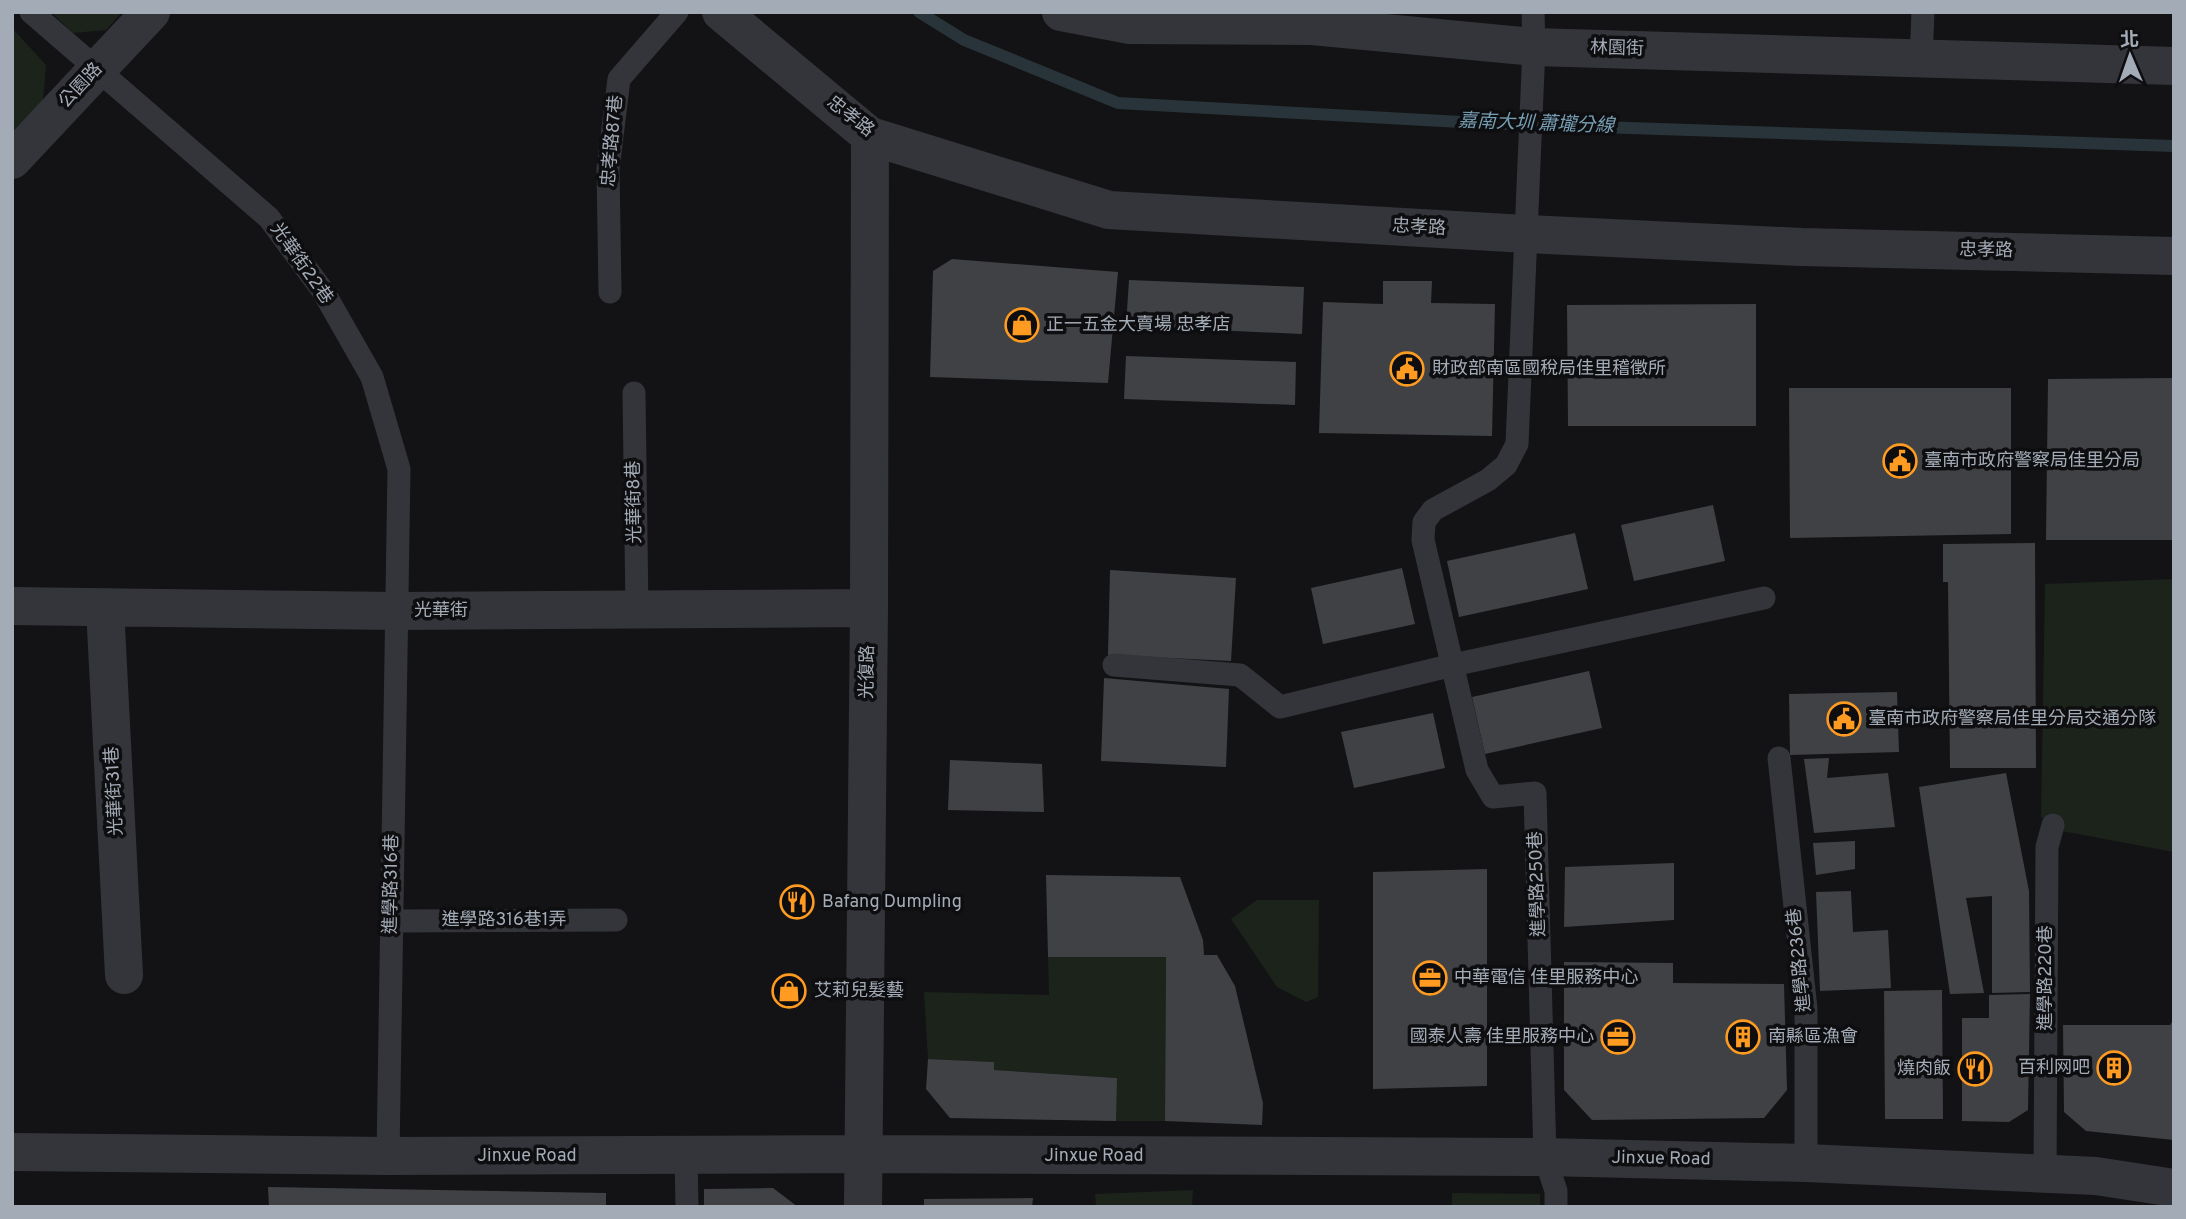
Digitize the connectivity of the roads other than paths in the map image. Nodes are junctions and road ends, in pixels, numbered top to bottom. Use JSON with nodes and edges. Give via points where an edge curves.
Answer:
{"nodes":[{"id":1,"x":31,"y":12,"type":"edge"},
{"id":2,"x":150,"y":12,"type":"edge"},
{"id":3,"x":677,"y":12,"type":"edge"},
{"id":4,"x":721,"y":12,"type":"edge"},
{"id":5,"x":1062,"y":12,"type":"edge"},
{"id":6,"x":1923,"y":12,"type":"edge"},
{"id":7,"x":1129,"y":18,"type":"edge"},
{"id":8,"x":1311,"y":19,"type":"edge"},
{"id":9,"x":1534,"y":29,"type":"edge"},
{"id":10,"x":1921,"y":59,"type":"junction"},
{"id":11,"x":2174,"y":66,"type":"edge"},
{"id":12,"x":97,"y":69,"type":"junction"},
{"id":13,"x":870,"y":136,"type":"junction"},
{"id":14,"x":12,"y":160,"type":"edge"},
{"id":15,"x":1527,"y":234,"type":"junction"},
{"id":16,"x":2174,"y":256,"type":"edge"},
{"id":17,"x":610,"y":292,"type":"dead end"},
{"id":18,"x":634,"y":393,"type":"dead end"},
{"id":19,"x":1764,"y":598,"type":"dead end"},
{"id":20,"x":12,"y":606,"type":"edge"},
{"id":21,"x":105,"y":607,"type":"junction"},
{"id":22,"x":869,"y":608,"type":"junction"},
{"id":23,"x":397,"y":611,"type":"junction"},
{"id":24,"x":637,"y":611,"type":"junction"},
{"id":25,"x":1114,"y":666,"type":"dead end"},
{"id":26,"x":1453,"y":666,"type":"junction"},
{"id":27,"x":1779,"y":758,"type":"dead end"},
{"id":28,"x":2053,"y":825,"type":"dead end"},
{"id":29,"x":392,"y":920,"type":"junction"},
{"id":30,"x":616,"y":920,"type":"dead end"},
{"id":31,"x":124,"y":975,"type":"dead end"},
{"id":32,"x":12,"y":1152,"type":"edge"},
{"id":33,"x":686,"y":1154,"type":"junction"},
{"id":34,"x":862,"y":1154,"type":"junction"},
{"id":35,"x":388,"y":1156,"type":"junction"},
{"id":36,"x":1545,"y":1157,"type":"junction"},
{"id":37,"x":1806,"y":1163,"type":"junction"},
{"id":38,"x":2045,"y":1174,"type":"junction"},
{"id":39,"x":2174,"y":1188,"type":"edge"},
{"id":40,"x":687,"y":1207,"type":"edge"},
{"id":41,"x":863,"y":1207,"type":"edge"},
{"id":42,"x":1556,"y":1207,"type":"edge"}],
"edges":[{"from":1,"to":12,"type":"lane","name":"光華街22巷"},
{"from":2,"to":12,"type":"street","name":"公園路"},
{"from":3,"to":17,"type":"lane","name":"忠孝路87巷","via":[[618,79],[608,169]]},
{"from":4,"to":13,"type":"street","name":"忠孝路"},
{"from":5,"to":7,"type":"street","name":"林園街"},
{"from":6,"to":10,"type":"lane"},
{"from":7,"to":8,"type":"street","name":"林園街"},
{"from":8,"to":9,"type":"street","name":"林園街"},
{"from":9,"to":10,"type":"street","name":"林園街"},
{"from":9,"to":15,"type":"lane"},
{"from":10,"to":11,"type":"street","name":"林園街"},
{"from":12,"to":14,"type":"street","name":"公園路"},
{"from":12,"to":23,"type":"lane","name":"光華街22巷","via":[[269,218],[323,291],[372,377],[399,468]]},
{"from":13,"to":15,"type":"street","name":"忠孝路","via":[[1109,210]]},
{"from":13,"to":22,"type":"street","name":"光復路"},
{"from":15,"to":16,"type":"street","name":"忠孝路","via":[[1802,247]]},
{"from":15,"to":26,"type":"lane","name":"進學路250巷","via":[[1517,444],[1506,465],[1433,510],[1424,522],[1423,540]]},
{"from":18,"to":24,"type":"lane","name":"光華街8巷"},
{"from":19,"to":26,"type":"lane"},
{"from":20,"to":21,"type":"street","name":"光華街"},
{"from":21,"to":23,"type":"street","name":"光華街"},
{"from":21,"to":31,"type":"street","name":"光華街31巷"},
{"from":22,"to":24,"type":"street","name":"光華街"},
{"from":22,"to":34,"type":"street","name":"光復路"},
{"from":23,"to":24,"type":"street","name":"光華街"},
{"from":23,"to":29,"type":"lane","name":"進學路316巷"},
{"from":25,"to":26,"type":"lane","via":[[1240,675],[1280,707]]},
{"from":26,"to":36,"type":"lane","name":"進學路250巷","via":[[1477,770],[1493,797],[1535,793]]},
{"from":27,"to":37,"type":"lane","name":"進學路236巷","via":[[1806,1009]]},
{"from":28,"to":38,"type":"lane","name":"進學路220巷","via":[[2047,847]]},
{"from":29,"to":30,"type":"lane","name":"進學路316巷1弄"},
{"from":29,"to":35,"type":"lane","name":"進學路316巷"},
{"from":32,"to":35,"type":"street","name":"Jinxue Road"},
{"from":33,"to":34,"type":"street","name":"Jinxue Road"},
{"from":33,"to":35,"type":"street","name":"Jinxue Road"},
{"from":33,"to":40,"type":"lane"},
{"from":34,"to":36,"type":"street","name":"Jinxue Road"},
{"from":34,"to":41,"type":"street","name":"光復路"},
{"from":36,"to":37,"type":"street","name":"Jinxue Road"},
{"from":36,"to":42,"type":"lane"},
{"from":37,"to":38,"type":"street","name":"Jinxue Road"},
{"from":38,"to":39,"type":"street","name":"Jinxue Road","via":[[2096,1176]]}]}
